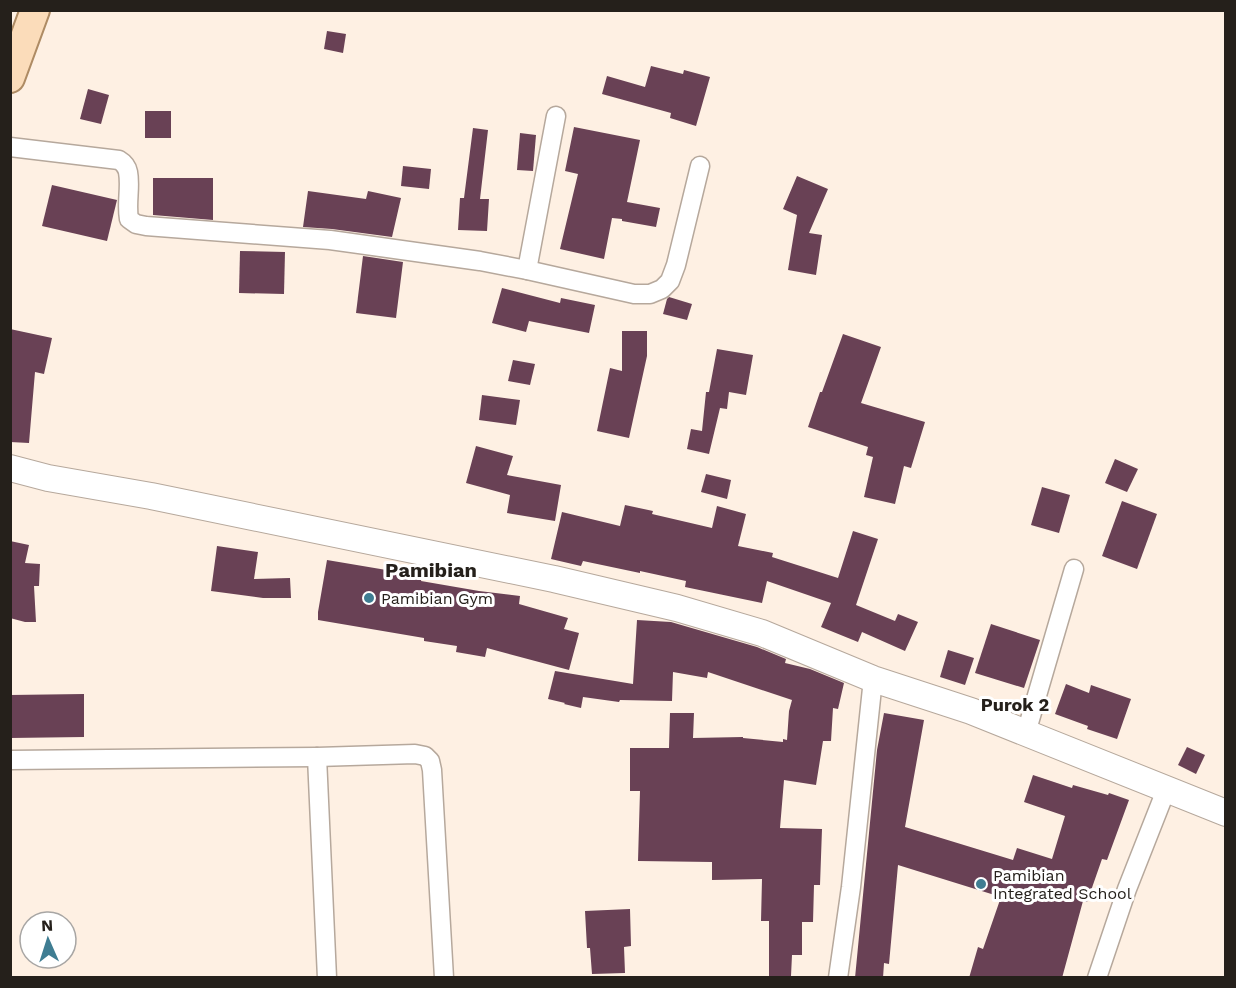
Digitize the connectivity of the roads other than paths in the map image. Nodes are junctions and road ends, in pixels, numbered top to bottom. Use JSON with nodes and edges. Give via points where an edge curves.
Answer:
{"nodes":[{"id":1,"x":35,"y":10,"type":"edge"},
{"id":2,"x":10,"y":78,"type":"edge"},
{"id":3,"x":556,"y":116,"type":"dead end"},
{"id":4,"x":10,"y":147,"type":"edge"},
{"id":5,"x":700,"y":166,"type":"dead end"},
{"id":6,"x":527,"y":270,"type":"junction"},
{"id":7,"x":10,"y":468,"type":"edge"},
{"id":8,"x":1074,"y":569,"type":"dead end"},
{"id":9,"x":873,"y":679,"type":"junction"},
{"id":10,"x":1026,"y":734,"type":"junction"},
{"id":11,"x":317,"y":757,"type":"junction"},
{"id":12,"x":10,"y":760,"type":"edge"},
{"id":13,"x":1166,"y":790,"type":"junction"},
{"id":14,"x":1226,"y":813,"type":"edge"},
{"id":15,"x":327,"y":978,"type":"edge"},
{"id":16,"x":444,"y":978,"type":"edge"},
{"id":17,"x":838,"y":978,"type":"edge"},
{"id":18,"x":1097,"y":978,"type":"edge"}],
"edges":[{"from":1,"to":2,"type":"main road"},
{"from":3,"to":6,"type":"street"},
{"from":4,"to":6,"type":"street","via":[[120,160],[128,172],[129,219],[136,224],[330,240]]},
{"from":5,"to":6,"type":"street","via":[[676,265],[662,289],[634,294]]},
{"from":7,"to":9,"type":"street","via":[[677,608],[762,633]]},
{"from":8,"to":10,"type":"street"},
{"from":9,"to":10,"type":"street","via":[[971,711]]},
{"from":9,"to":17,"type":"street"},
{"from":10,"to":13,"type":"street"},
{"from":11,"to":12,"type":"street"},
{"from":11,"to":15,"type":"street"},
{"from":11,"to":16,"type":"street","via":[[415,754],[430,761]]},
{"from":13,"to":14,"type":"street"},
{"from":13,"to":18,"type":"street"}]}
